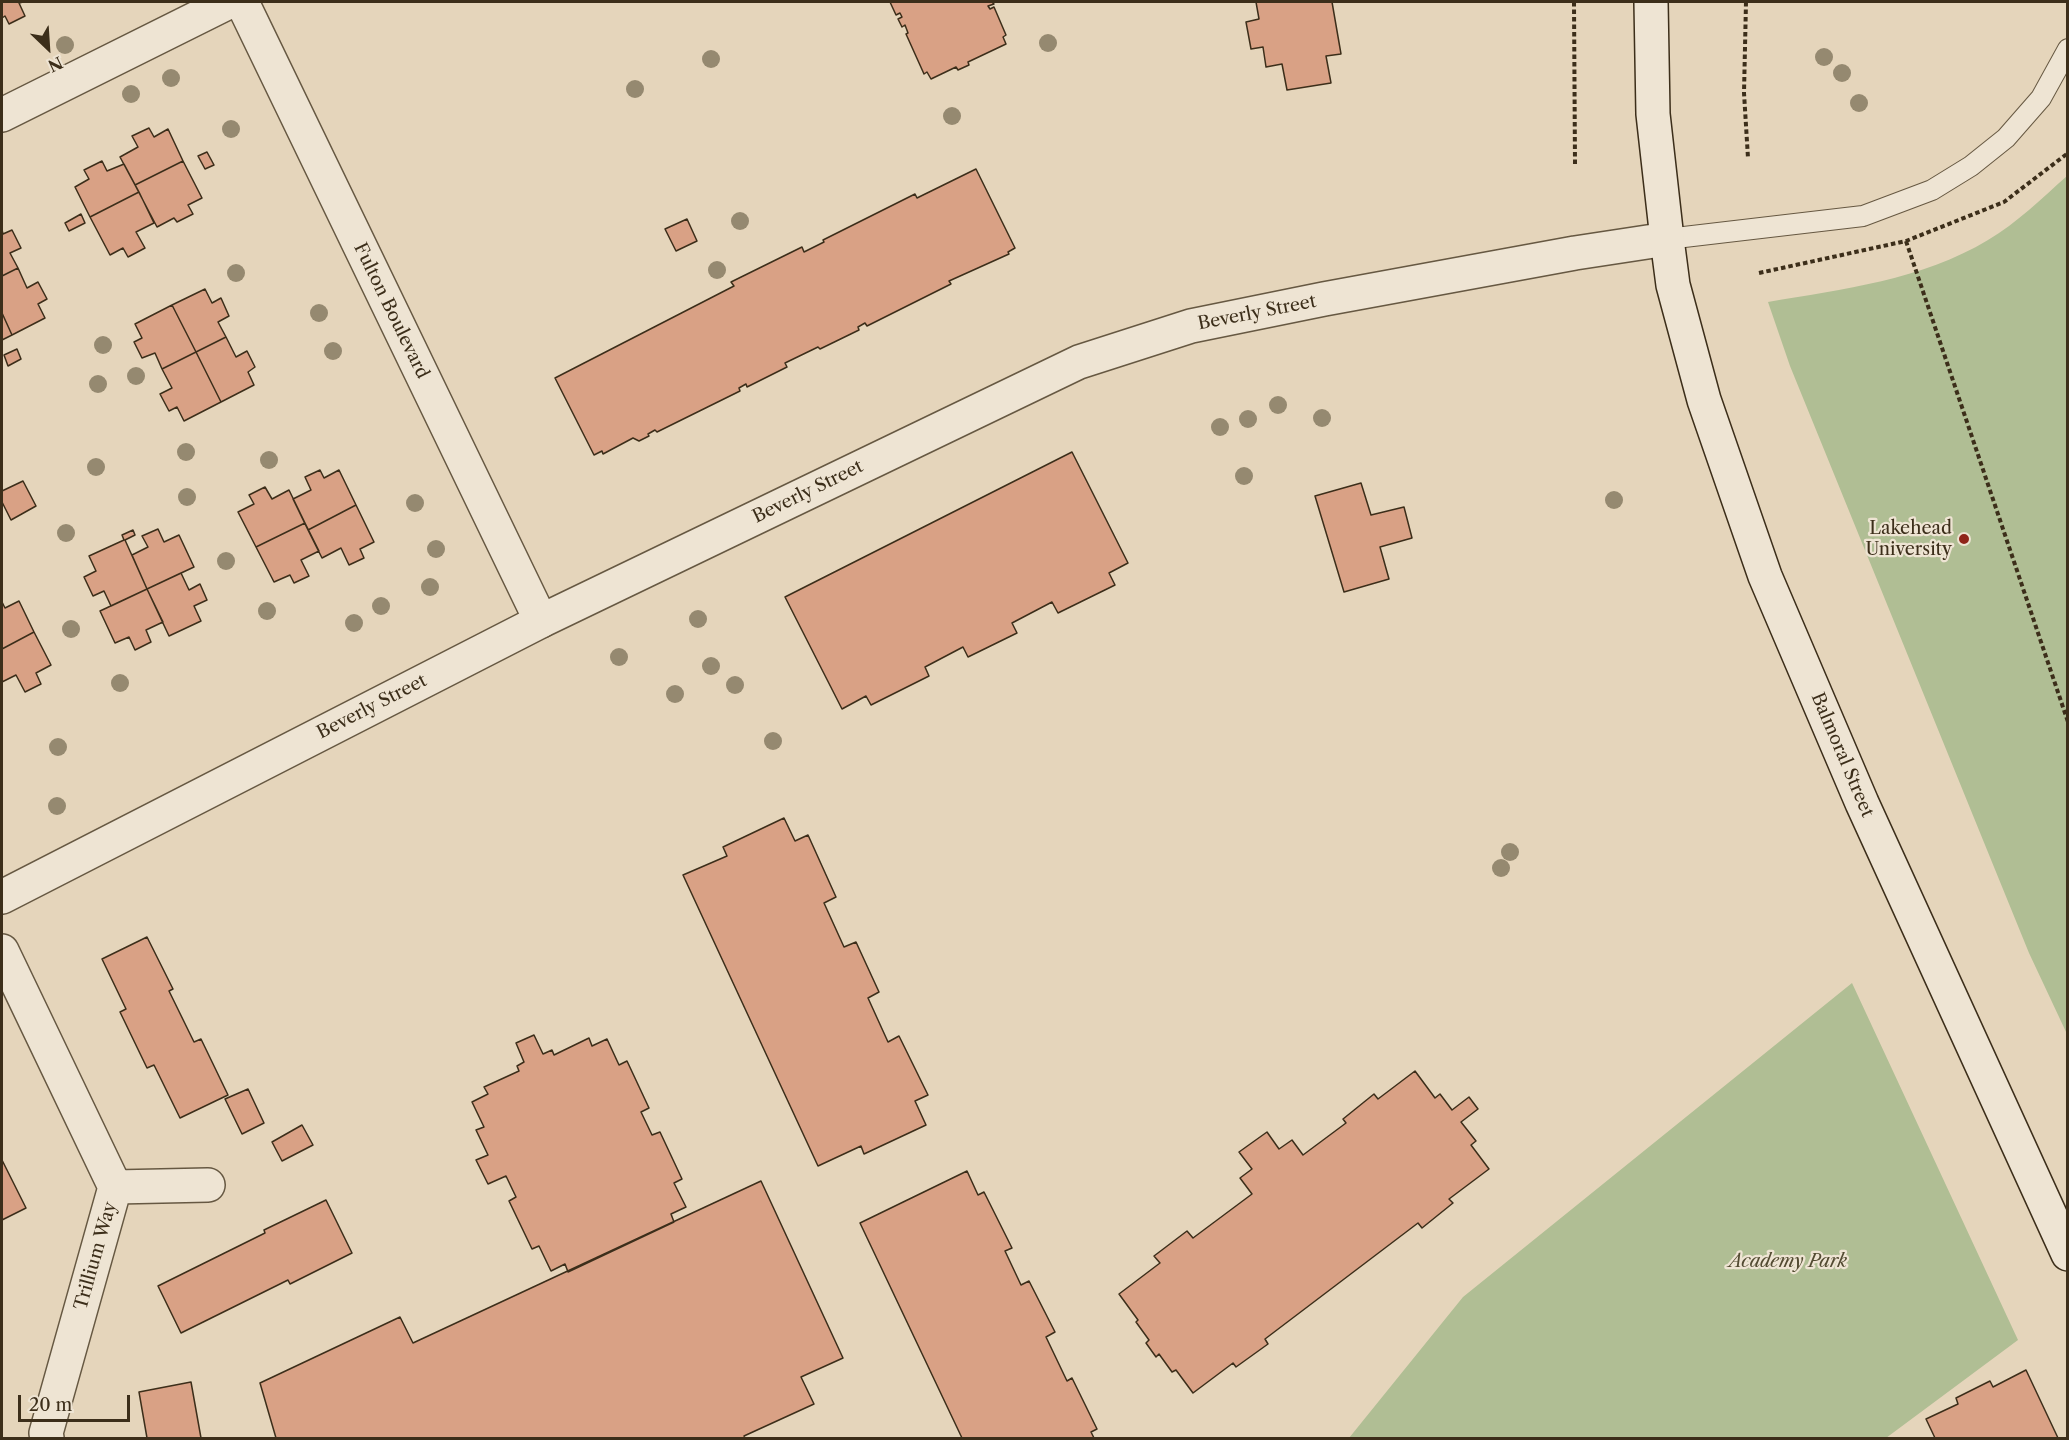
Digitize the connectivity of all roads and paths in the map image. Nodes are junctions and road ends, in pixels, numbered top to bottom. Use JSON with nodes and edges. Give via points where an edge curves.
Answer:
{"nodes":[{"id":1,"x":229,"y":2,"type":"edge"},
{"id":2,"x":242,"y":2,"type":"edge"},
{"id":3,"x":1574,"y":2,"type":"edge"},
{"id":4,"x":1652,"y":2,"type":"edge"},
{"id":5,"x":1746,"y":2,"type":"edge"},
{"id":6,"x":2067,"y":49,"type":"edge"},
{"id":7,"x":2,"y":115,"type":"edge"},
{"id":8,"x":1748,"y":158,"type":"dead end"},
{"id":9,"x":1575,"y":164,"type":"dead end"},
{"id":10,"x":1667,"y":239,"type":"junction"},
{"id":11,"x":1906,"y":241,"type":"dead end"},
{"id":12,"x":541,"y":621,"type":"junction"},
{"id":13,"x":2067,"y":722,"type":"edge"},
{"id":14,"x":2,"y":897,"type":"edge"},
{"id":15,"x":2,"y":951,"type":"edge"},
{"id":16,"x":208,"y":1185,"type":"dead end"},
{"id":17,"x":115,"y":1187,"type":"junction"},
{"id":18,"x":2067,"y":1254,"type":"edge"},
{"id":19,"x":42,"y":1437,"type":"edge"}],
"edges":[{"from":1,"to":7,"type":"street"},
{"from":2,"to":12,"type":"street","name":"Fulton Boulevard"},
{"from":3,"to":9,"type":"path"},
{"from":4,"to":10,"type":"street","name":"Balmoral Street","via":[[1653,114]]},
{"from":5,"to":8,"type":"path","via":[[1744,93]]},
{"from":6,"to":10,"type":"lane","via":[[2041,98],[2006,138],[1932,190],[1863,216]]},
{"from":10,"to":12,"type":"street","name":"Beverly Street","via":[[1302,303],[1139,341],[1079,362]]},
{"from":10,"to":18,"type":"street","name":"Balmoral Street","via":[[1673,285],[1704,400],[1765,576],[1862,802]]},
{"from":11,"to":13,"type":"path"},
{"from":12,"to":14,"type":"street","name":"Beverly Street"},
{"from":15,"to":17,"type":"street","name":"Trillium Way"},
{"from":16,"to":17,"type":"street"},
{"from":17,"to":19,"type":"street","name":"Trillium Way"}]}
